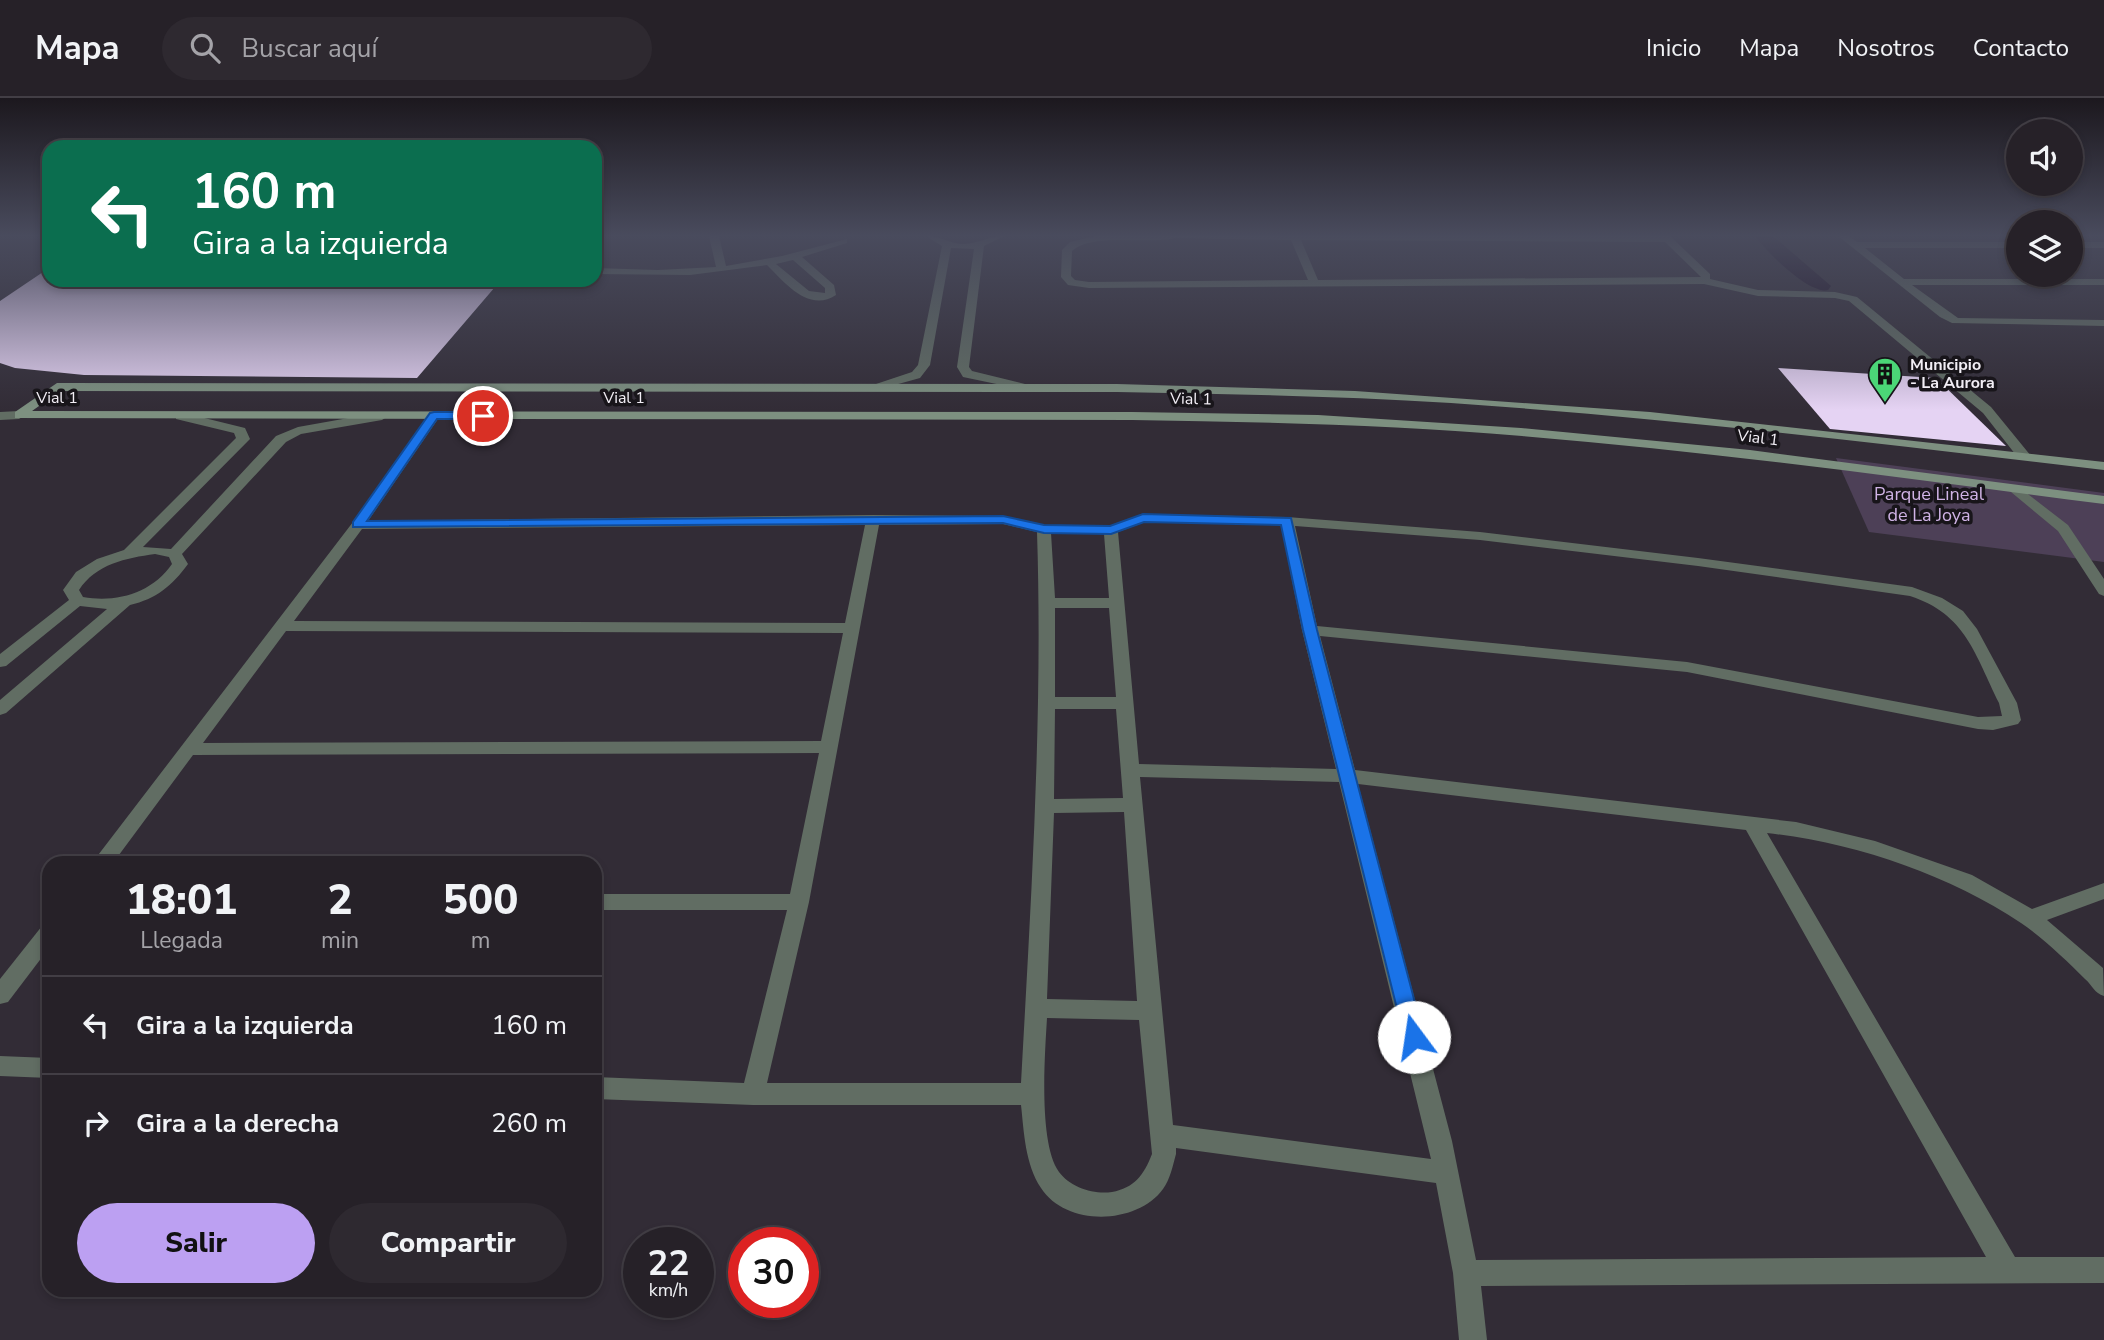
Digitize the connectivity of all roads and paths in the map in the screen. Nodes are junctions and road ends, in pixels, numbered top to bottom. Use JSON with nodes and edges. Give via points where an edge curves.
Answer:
{"nodes":[{"id":1,"x":805,"y":294,"type":"edge"},
{"id":2,"x":831,"y":294,"type":"edge"},
{"id":3,"x":938,"y":294,"type":"edge"},
{"id":4,"x":973,"y":294,"type":"edge"},
{"id":5,"x":1795,"y":294,"type":"edge"},
{"id":6,"x":1918,"y":294,"type":"edge"},
{"id":7,"x":2104,"y":323,"type":"edge"},
{"id":8,"x":873,"y":387,"type":"junction"},
{"id":9,"x":1021,"y":387,"type":"junction"},
{"id":10,"x":646,"y":388,"type":"junction"},
{"id":11,"x":19,"y":415,"type":"junction"},
{"id":12,"x":0,"y":416,"type":"edge"},
{"id":13,"x":180,"y":416,"type":"junction"},
{"id":14,"x":382,"y":416,"type":"junction"},
{"id":15,"x":434,"y":416,"type":"junction"},
{"id":16,"x":631,"y":416,"type":"junction"},
{"id":17,"x":2024,"y":457,"type":"junction"},
{"id":18,"x":2104,"y":466,"type":"edge"},
{"id":19,"x":2016,"y":489,"type":"junction"},
{"id":20,"x":2104,"y":500,"type":"edge"},
{"id":21,"x":873,"y":519,"type":"junction"},
{"id":22,"x":1287,"y":521,"type":"junction"},
{"id":23,"x":358,"y":525,"type":"junction"},
{"id":24,"x":1044,"y":529,"type":"junction"},
{"id":25,"x":1111,"y":530,"type":"junction"},
{"id":26,"x":129,"y":553,"type":"junction"},
{"id":27,"x":174,"y":554,"type":"junction"},
{"id":28,"x":2104,"y":591,"type":"edge"},
{"id":29,"x":77,"y":601,"type":"junction"},
{"id":30,"x":124,"y":602,"type":"junction"},
{"id":31,"x":1047,"y":603,"type":"junction"},
{"id":32,"x":1116,"y":603,"type":"junction"},
{"id":33,"x":282,"y":626,"type":"junction"},
{"id":34,"x":853,"y":628,"type":"junction"},
{"id":35,"x":1310,"y":630,"type":"junction"},
{"id":36,"x":0,"y":662,"type":"edge"},
{"id":37,"x":1047,"y":703,"type":"junction"},
{"id":38,"x":1123,"y":703,"type":"junction"},
{"id":39,"x":0,"y":709,"type":"edge"},
{"id":40,"x":829,"y":747,"type":"junction"},
{"id":41,"x":188,"y":748,"type":"junction"},
{"id":42,"x":1132,"y":770,"type":"junction"},
{"id":43,"x":1349,"y":776,"type":"junction"},
{"id":44,"x":1134,"y":805,"type":"junction"},
{"id":45,"x":1045,"y":806,"type":"junction"},
{"id":46,"x":1752,"y":823,"type":"junction"},
{"id":47,"x":107,"y":856,"type":"edge"},
{"id":48,"x":2104,"y":891,"type":"edge"},
{"id":49,"x":602,"y":902,"type":"edge"},
{"id":50,"x":799,"y":902,"type":"junction"},
{"id":51,"x":2030,"y":918,"type":"junction"},
{"id":52,"x":42,"y":941,"type":"edge"},
{"id":53,"x":2101,"y":977,"type":"edge"},
{"id":54,"x":0,"y":995,"type":"edge"},
{"id":55,"x":1038,"y":1008,"type":"junction"},
{"id":56,"x":1149,"y":1011,"type":"junction"},
{"id":57,"x":0,"y":1066,"type":"edge"},
{"id":58,"x":42,"y":1068,"type":"edge"},
{"id":59,"x":602,"y":1088,"type":"edge"},
{"id":60,"x":753,"y":1094,"type":"junction"},
{"id":61,"x":1032,"y":1094,"type":"junction"},
{"id":62,"x":1164,"y":1135,"type":"junction"},
{"id":63,"x":1447,"y":1173,"type":"junction"},
{"id":64,"x":2104,"y":1270,"type":"edge"},
{"id":65,"x":2008,"y":1271,"type":"junction"},
{"id":66,"x":1466,"y":1273,"type":"junction"},
{"id":67,"x":1473,"y":1340,"type":"edge"}],
"edges":[{"from":1,"to":2,"type":"street","via":[[820,298]]},
{"from":3,"to":8,"type":"street","via":[[924,365],[916,375]]},
{"from":4,"to":9,"type":"street","via":[[963,366],[967,374]]},
{"from":5,"to":17,"type":"street","via":[[1853,299],[1987,410]]},
{"from":6,"to":7,"type":"street","via":[[1956,321]]},
{"from":8,"to":9,"type":"street","name":"Vial 1"},
{"from":8,"to":10,"type":"street","name":"Vial 1"},
{"from":9,"to":17,"type":"street","name":"Vial 1","via":[[1291,392],[1497,403]]},
{"from":10,"to":11,"type":"street","name":"Vial 1","via":[[57,387]]},
{"from":10,"to":16,"type":"street"},
{"from":11,"to":12,"type":"street"},
{"from":11,"to":13,"type":"street","name":"Vial 1"},
{"from":13,"to":14,"type":"street","name":"Vial 1"},
{"from":13,"to":26,"type":"street","via":[[240,431],[243,439]]},
{"from":14,"to":15,"type":"street","name":"Vial 1"},
{"from":14,"to":27,"type":"street","via":[[298,431],[281,439]]},
{"from":15,"to":16,"type":"street","name":"Vial 1"},
{"from":15,"to":23,"type":"street"},
{"from":16,"to":19,"type":"street","name":"Vial 1","via":[[1318,419],[1521,432],[1736,453]]},
{"from":17,"to":18,"type":"street","name":"Vial 1"},
{"from":19,"to":20,"type":"street","name":"Vial 1"},
{"from":19,"to":28,"type":"street","via":[[2063,528]]},
{"from":21,"to":23,"type":"street"},
{"from":21,"to":24,"type":"street","via":[[1003,520]]},
{"from":21,"to":34,"type":"street"},
{"from":22,"to":25,"type":"street","via":[[1143,518]]},
{"from":22,"to":35,"type":"street"},
{"from":22,"to":35,"type":"street","via":[[1480,536],[1912,592],[1942,603],[1963,618],[2008,703],[2011,720],[1993,724],[1969,721],[1687,667]]},
{"from":23,"to":33,"type":"street"},
{"from":24,"to":25,"type":"street"},
{"from":24,"to":31,"type":"street"},
{"from":25,"to":32,"type":"street"},
{"from":26,"to":27,"type":"street","via":[[155,550]]},
{"from":26,"to":29,"type":"street","via":[[80,575],[71,590]]},
{"from":27,"to":30,"type":"street","via":[[180,564],[173,578]]},
{"from":29,"to":30,"type":"street","via":[[96,606]]},
{"from":29,"to":36,"type":"street"},
{"from":30,"to":39,"type":"street"},
{"from":31,"to":32,"type":"street"},
{"from":31,"to":37,"type":"street"},
{"from":32,"to":38,"type":"street"},
{"from":33,"to":34,"type":"street"},
{"from":33,"to":41,"type":"street"},
{"from":34,"to":40,"type":"street"},
{"from":35,"to":43,"type":"street"},
{"from":37,"to":38,"type":"street"},
{"from":37,"to":45,"type":"street"},
{"from":38,"to":42,"type":"street"},
{"from":40,"to":41,"type":"street"},
{"from":40,"to":50,"type":"street"},
{"from":41,"to":47,"type":"street"},
{"from":42,"to":43,"type":"street"},
{"from":42,"to":44,"type":"street"},
{"from":43,"to":46,"type":"street"},
{"from":43,"to":63,"type":"street"},
{"from":44,"to":45,"type":"street"},
{"from":44,"to":56,"type":"street"},
{"from":45,"to":55,"type":"street"},
{"from":46,"to":51,"type":"street","via":[[1875,848],[1965,881]]},
{"from":46,"to":65,"type":"street"},
{"from":48,"to":51,"type":"street"},
{"from":49,"to":50,"type":"street"},
{"from":50,"to":60,"type":"street"},
{"from":51,"to":53,"type":"street"},
{"from":52,"to":54,"type":"street"},
{"from":55,"to":56,"type":"street"},
{"from":55,"to":61,"type":"street"},
{"from":56,"to":62,"type":"street"},
{"from":57,"to":58,"type":"street"},
{"from":59,"to":60,"type":"street"},
{"from":60,"to":61,"type":"street"},
{"from":61,"to":62,"type":"street","via":[[1039,1154],[1050,1181],[1076,1201],[1109,1205],[1137,1196],[1155,1180],[1164,1154]]},
{"from":62,"to":63,"type":"street"},
{"from":63,"to":66,"type":"street"},
{"from":64,"to":65,"type":"street"},
{"from":65,"to":66,"type":"street"},
{"from":66,"to":67,"type":"street"}]}
